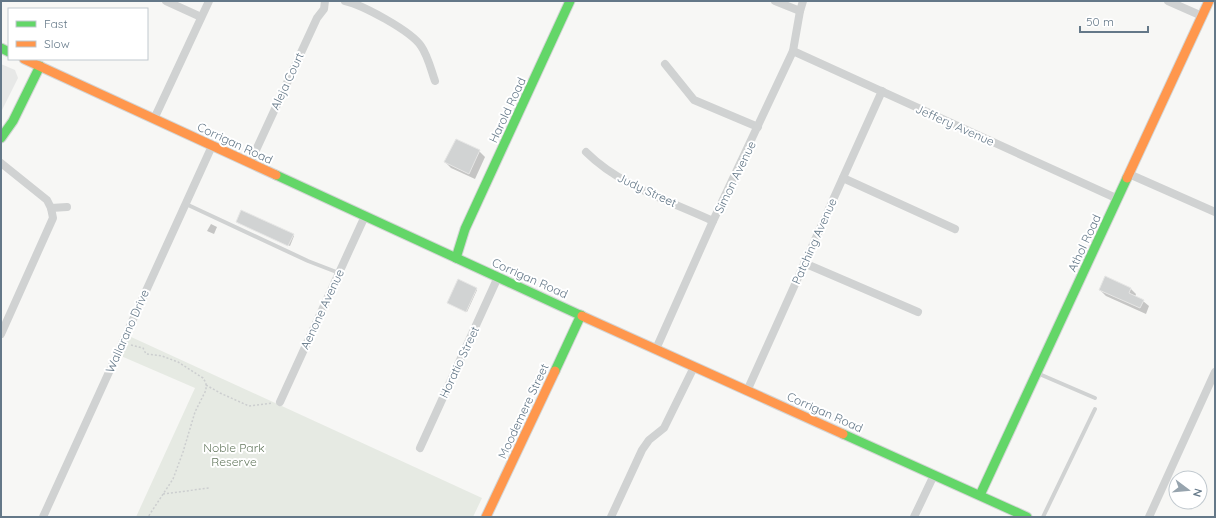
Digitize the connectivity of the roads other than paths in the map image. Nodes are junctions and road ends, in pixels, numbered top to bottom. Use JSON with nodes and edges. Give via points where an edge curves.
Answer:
{"nodes":[{"id":1,"x":166,"y":1,"type":"edge"},
{"id":2,"x":209,"y":1,"type":"edge"},
{"id":3,"x":325,"y":1,"type":"edge"},
{"id":4,"x":345,"y":1,"type":"edge"},
{"id":5,"x":570,"y":1,"type":"edge"},
{"id":6,"x":775,"y":1,"type":"edge"},
{"id":7,"x":803,"y":1,"type":"edge"},
{"id":8,"x":1168,"y":1,"type":"edge"},
{"id":9,"x":1209,"y":1,"type":"edge"},
{"id":10,"x":800,"y":11,"type":"junction"},
{"id":11,"x":1202,"y":16,"type":"junction"},
{"id":12,"x":201,"y":17,"type":"junction"},
{"id":13,"x":793,"y":51,"type":"junction"},
{"id":14,"x":26,"y":60,"type":"edge"},
{"id":15,"x":665,"y":64,"type":"dead end"},
{"id":16,"x":40,"y":66,"type":"junction"},
{"id":17,"x":435,"y":81,"type":"dead end"},
{"id":18,"x":882,"y":92,"type":"junction"},
{"id":19,"x":154,"y":119,"type":"junction"},
{"id":20,"x":758,"y":127,"type":"junction"},
{"id":21,"x":1,"y":138,"type":"edge"},
{"id":22,"x":212,"y":146,"type":"junction"},
{"id":23,"x":586,"y":152,"type":"dead end"},
{"id":24,"x":1,"y":163,"type":"edge"},
{"id":25,"x":250,"y":163,"type":"junction"},
{"id":26,"x":1129,"y":174,"type":"junction"},
{"id":27,"x":843,"y":178,"type":"junction"},
{"id":28,"x":1118,"y":199,"type":"junction"},
{"id":29,"x":185,"y":204,"type":"junction"},
{"id":30,"x":67,"y":207,"type":"dead end"},
{"id":31,"x":51,"y":208,"type":"junction"},
{"id":32,"x":1215,"y":212,"type":"edge"},
{"id":33,"x":365,"y":216,"type":"junction"},
{"id":34,"x":713,"y":221,"type":"junction"},
{"id":35,"x":955,"y":229,"type":"dead end"},
{"id":36,"x":453,"y":256,"type":"junction"},
{"id":37,"x":804,"y":263,"type":"junction"},
{"id":38,"x":339,"y":273,"type":"junction"},
{"id":39,"x":498,"y":277,"type":"junction"},
{"id":40,"x":918,"y":312,"type":"dead end"},
{"id":41,"x":581,"y":314,"type":"junction"},
{"id":42,"x":1,"y":334,"type":"edge"},
{"id":43,"x":656,"y":349,"type":"junction"},
{"id":44,"x":694,"y":367,"type":"junction"},
{"id":45,"x":1215,"y":372,"type":"edge"},
{"id":46,"x":1037,"y":373,"type":"junction"},
{"id":47,"x":747,"y":391,"type":"junction"},
{"id":48,"x":1095,"y":398,"type":"dead end"},
{"id":49,"x":280,"y":402,"type":"road end"},
{"id":50,"x":1095,"y":409,"type":"dead end"},
{"id":51,"x":420,"y":448,"type":"dead end"},
{"id":52,"x":934,"y":475,"type":"junction"},
{"id":53,"x":980,"y":495,"type":"junction"},
{"id":54,"x":43,"y":517,"type":"edge"},
{"id":55,"x":486,"y":517,"type":"edge"},
{"id":56,"x":611,"y":517,"type":"edge"},
{"id":57,"x":914,"y":517,"type":"edge"},
{"id":58,"x":1027,"y":517,"type":"edge"},
{"id":59,"x":1043,"y":517,"type":"edge"},
{"id":60,"x":1149,"y":517,"type":"edge"}],
"edges":[{"from":1,"to":12,"type":"street"},
{"from":2,"to":12,"type":"street"},
{"from":3,"to":25,"type":"street","name":"Aleja Court","via":[[324,9],[316,18]]},
{"from":4,"to":17,"type":"street","via":[[400,27],[412,37],[422,47]]},
{"from":5,"to":36,"type":"main road","name":"Harold Road"},
{"from":6,"to":10,"type":"street"},
{"from":7,"to":10,"type":"street","name":"Simon Avenue"},
{"from":8,"to":11,"type":"street"},
{"from":9,"to":11,"type":"main road","name":"Athol Road"},
{"from":10,"to":13,"type":"street","name":"Simon Avenue"},
{"from":11,"to":26,"type":"main road","name":"Athol Road"},
{"from":12,"to":19,"type":"street"},
{"from":13,"to":18,"type":"street","name":"Jeffery Avenue"},
{"from":13,"to":20,"type":"street","name":"Simon Avenue"},
{"from":14,"to":16,"type":"main road","name":"Corrigan Road"},
{"from":15,"to":20,"type":"street","via":[[694,100]]},
{"from":16,"to":19,"type":"main road","name":"Corrigan Road"},
{"from":16,"to":21,"type":"main road","via":[[13,121]]},
{"from":18,"to":27,"type":"street","name":"Patching Avenue"},
{"from":18,"to":28,"type":"street","name":"Jeffery Avenue"},
{"from":19,"to":22,"type":"main road","name":"Corrigan Road"},
{"from":20,"to":34,"type":"street","name":"Simon Avenue"},
{"from":22,"to":25,"type":"main road","name":"Corrigan Road"},
{"from":22,"to":29,"type":"street","name":"Wallarano Drive"},
{"from":23,"to":34,"type":"street","name":"Judy Street","via":[[609,172],[628,183]]},
{"from":24,"to":31,"type":"street","via":[[47,200]]},
{"from":25,"to":33,"type":"main road","name":"Corrigan Road"},
{"from":26,"to":28,"type":"main road","name":"Athol Road"},
{"from":26,"to":32,"type":"street"},
{"from":27,"to":35,"type":"street"},
{"from":27,"to":37,"type":"street","name":"Patching Avenue"},
{"from":28,"to":46,"type":"main road","name":"Athol Road"},
{"from":29,"to":38,"type":"lane"},
{"from":29,"to":54,"type":"street","name":"Wallarano Drive"},
{"from":30,"to":31,"type":"street"},
{"from":31,"to":42,"type":"street","via":[[53,218],[50,228]]},
{"from":33,"to":36,"type":"main road","name":"Corrigan Road"},
{"from":33,"to":38,"type":"street","name":"Aenone Avenue"},
{"from":34,"to":43,"type":"street","name":"Simon Avenue"},
{"from":36,"to":39,"type":"main road","name":"Corrigan Road"},
{"from":37,"to":40,"type":"street"},
{"from":37,"to":47,"type":"street","name":"Patching Avenue"},
{"from":38,"to":49,"type":"street","name":"Aenone Avenue"},
{"from":39,"to":41,"type":"main road","name":"Corrigan Road"},
{"from":39,"to":51,"type":"street","name":"Horatio Street"},
{"from":41,"to":43,"type":"main road","name":"Corrigan Road"},
{"from":41,"to":55,"type":"main road","name":"Moodemere Street"},
{"from":43,"to":44,"type":"main road","name":"Corrigan Road"},
{"from":44,"to":47,"type":"main road","name":"Corrigan Road"},
{"from":44,"to":56,"type":"street","via":[[664,428],[649,440],[642,450]]},
{"from":45,"to":60,"type":"street"},
{"from":46,"to":48,"type":"lane"},
{"from":46,"to":53,"type":"main road","name":"Athol Road"},
{"from":47,"to":52,"type":"main road","name":"Corrigan Road"},
{"from":50,"to":59,"type":"lane"},
{"from":52,"to":53,"type":"main road","name":"Corrigan Road"},
{"from":52,"to":57,"type":"street"},
{"from":53,"to":58,"type":"main road","name":"Corrigan Road"}]}
